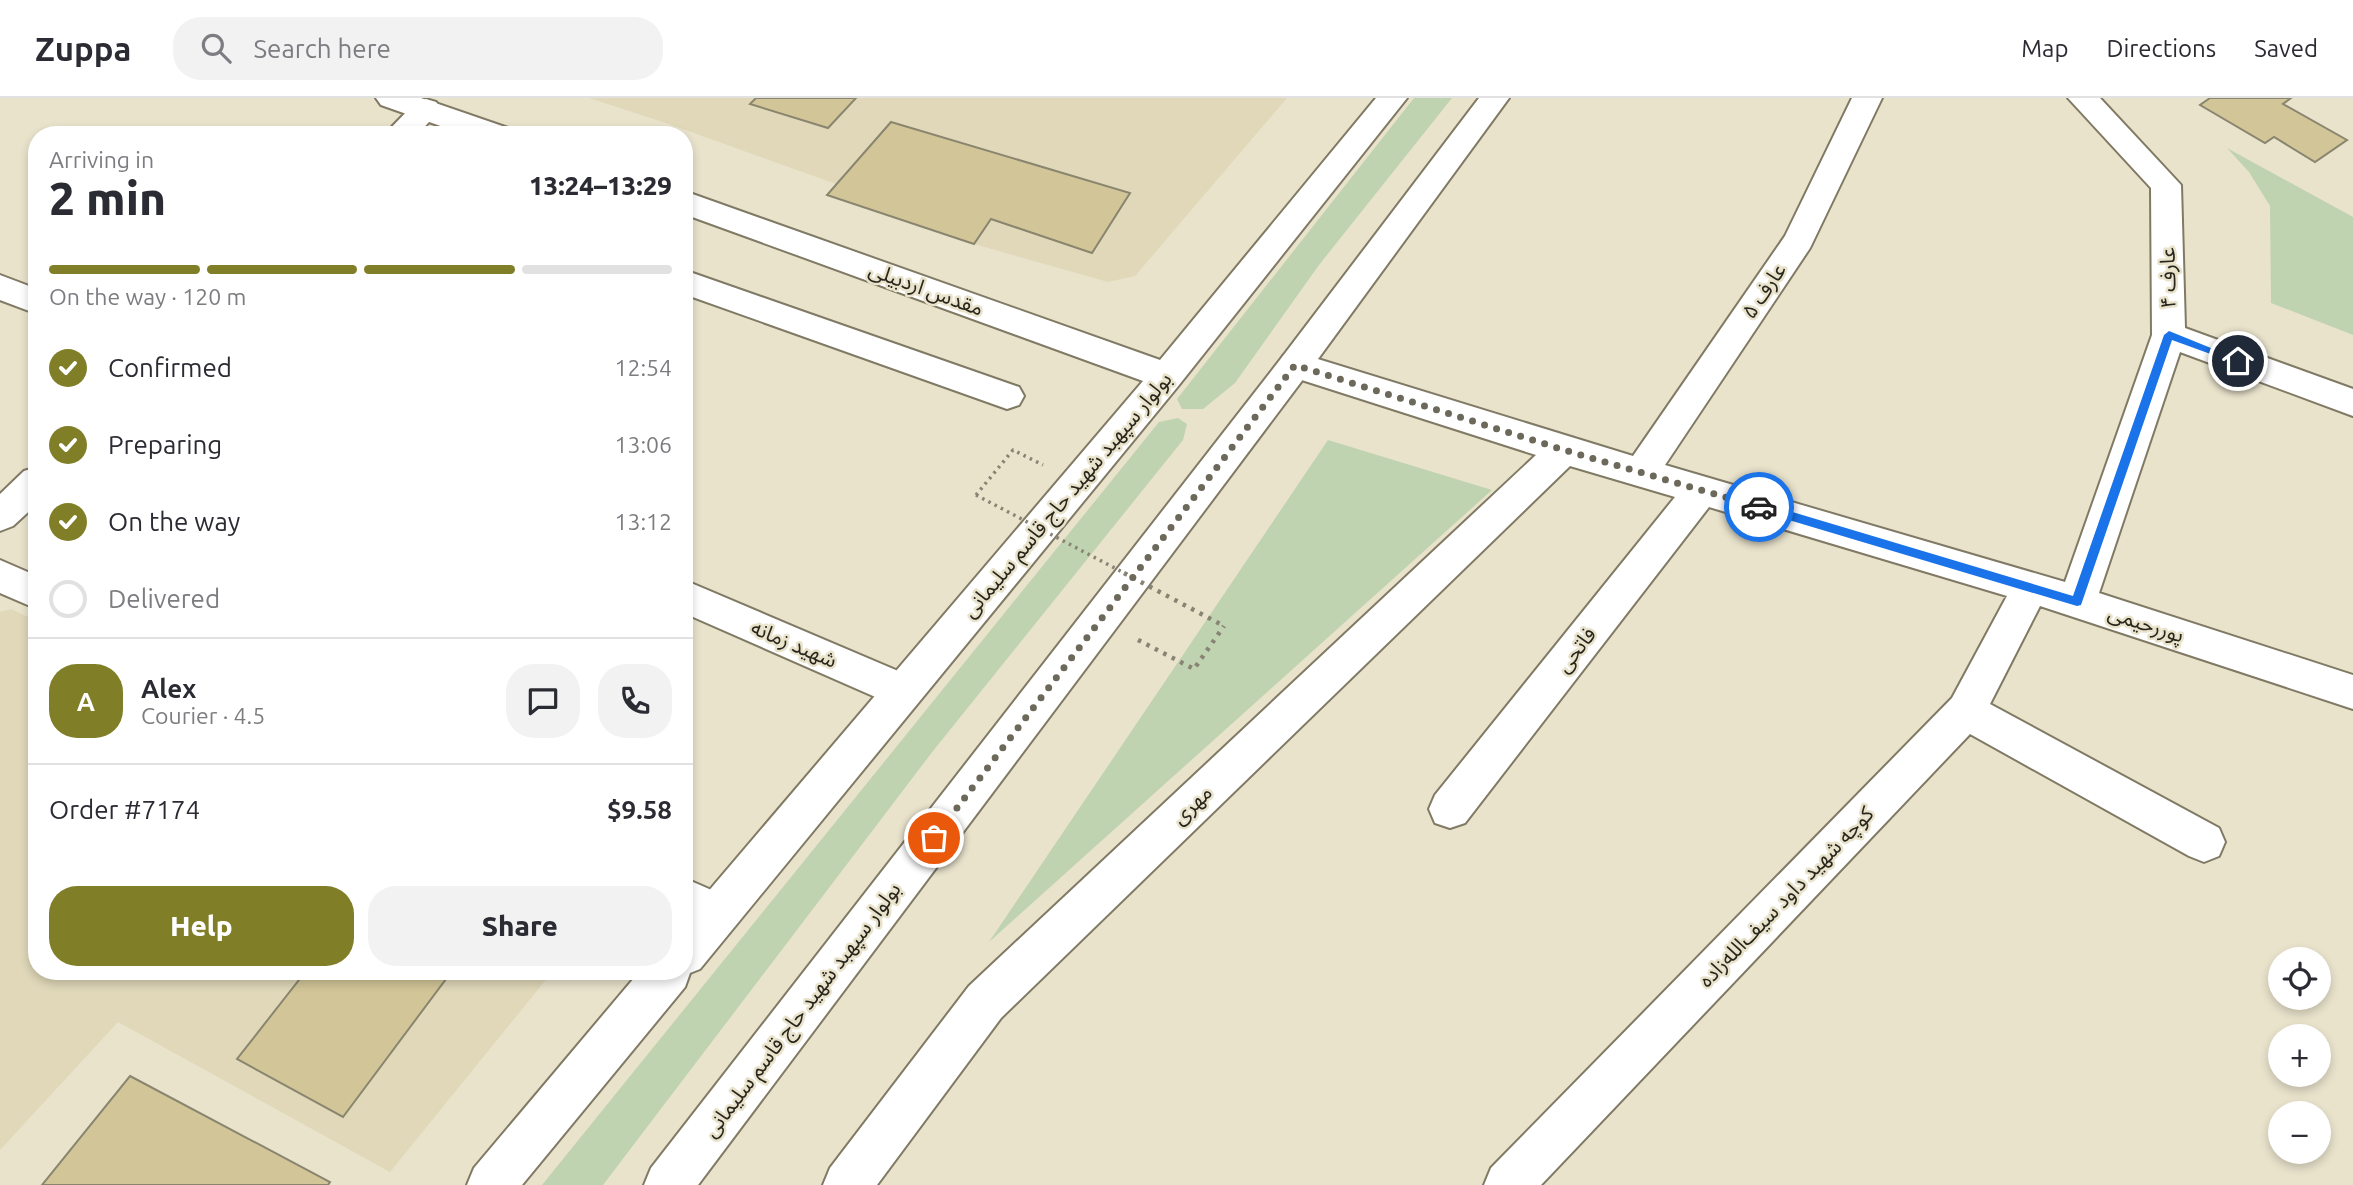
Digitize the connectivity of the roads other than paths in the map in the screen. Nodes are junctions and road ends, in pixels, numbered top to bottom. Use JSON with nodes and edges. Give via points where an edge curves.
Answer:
{"nodes":[{"id":1,"x":391,"y":98,"type":"edge"},
{"id":2,"x":1392,"y":98,"type":"edge"},
{"id":3,"x":1494,"y":98,"type":"edge"},
{"id":4,"x":1867,"y":98,"type":"edge"},
{"id":5,"x":2083,"y":98,"type":"edge"},
{"id":6,"x":426,"y":109,"type":"junction"},
{"id":7,"x":408,"y":126,"type":"edge"},
{"id":8,"x":472,"y":126,"type":"edge"},
{"id":9,"x":693,"y":205,"type":"edge"},
{"id":10,"x":693,"y":285,"type":"edge"},
{"id":11,"x":0,"y":287,"type":"edge"},
{"id":12,"x":28,"y":298,"type":"edge"},
{"id":13,"x":2169,"y":335,"type":"junction"},
{"id":14,"x":1295,"y":365,"type":"junction"},
{"id":15,"x":1167,"y":376,"type":"junction"},
{"id":16,"x":1007,"y":396,"type":"dead end"},
{"id":17,"x":2353,"y":403,"type":"edge"},
{"id":18,"x":1564,"y":450,"type":"junction"},
{"id":19,"x":1641,"y":472,"type":"junction"},
{"id":20,"x":28,"y":490,"type":"edge"},
{"id":21,"x":1702,"y":490,"type":"junction"},
{"id":22,"x":0,"y":516,"type":"edge"},
{"id":23,"x":0,"y":576,"type":"edge"},
{"id":24,"x":2031,"y":587,"type":"junction"},
{"id":25,"x":28,"y":589,"type":"edge"},
{"id":26,"x":693,"y":600,"type":"edge"},
{"id":27,"x":2077,"y":602,"type":"junction"},
{"id":28,"x":903,"y":691,"type":"junction"},
{"id":29,"x":2353,"y":692,"type":"edge"},
{"id":30,"x":1966,"y":711,"type":"junction"},
{"id":31,"x":1450,"y":809,"type":"dead end"},
{"id":32,"x":2204,"y":842,"type":"dead end"},
{"id":33,"x":701,"y":906,"type":"edge"},
{"id":34,"x":693,"y":929,"type":"edge"},
{"id":35,"x":662,"y":980,"type":"edge"},
{"id":36,"x":491,"y":1185,"type":"edge"},
{"id":37,"x":668,"y":1185,"type":"edge"},
{"id":38,"x":847,"y":1185,"type":"edge"},
{"id":39,"x":1508,"y":1185,"type":"edge"}],
"edges":[{"from":1,"to":6,"type":"street"},
{"from":2,"to":15,"type":"street","name":"بولوار سپهبد شهید حاج قاسم سلیمانی"},
{"from":3,"to":14,"type":"street","name":"بولوار سپهبد شهید حاج قاسم سلیمانی"},
{"from":4,"to":19,"type":"street","name":"عارف ۵","via":[[1799,240]]},
{"from":5,"to":13,"type":"street","name":"عارف ۴","via":[[2166,185]]},
{"from":6,"to":7,"type":"street"},
{"from":6,"to":8,"type":"street"},
{"from":9,"to":15,"type":"street","name":"مقدس اردبیلی"},
{"from":10,"to":16,"type":"street"},
{"from":11,"to":12,"type":"street"},
{"from":13,"to":17,"type":"street"},
{"from":13,"to":27,"type":"street","name":"عارف ۴"},
{"from":14,"to":18,"type":"street","name":"پوررحیمی"},
{"from":14,"to":37,"type":"street","name":"بولوار سپهبد شهید حاج قاسم سلیمانی"},
{"from":15,"to":28,"type":"street","name":"بولوار سپهبد شهید حاج قاسم سلیمانی"},
{"from":18,"to":19,"type":"street","name":"پوررحیمی"},
{"from":18,"to":38,"type":"street","name":"مهری","via":[[985,1002]]},
{"from":19,"to":21,"type":"street","name":"پوررحیمی"},
{"from":20,"to":22,"type":"street"},
{"from":21,"to":24,"type":"street","name":"پوررحیمی"},
{"from":21,"to":31,"type":"street","name":"فاتحی"},
{"from":23,"to":25,"type":"street"},
{"from":24,"to":27,"type":"street","name":"پوررحیمی"},
{"from":24,"to":30,"type":"street","name":"کوچه شهید داود سیف‌الله‌زاده"},
{"from":26,"to":28,"type":"street","name":"شهید زمانه"},
{"from":27,"to":29,"type":"street","name":"پوررحیمی"},
{"from":28,"to":33,"type":"street","name":"بولوار سپهبد شهید حاج قاسم سلیمانی"},
{"from":30,"to":32,"type":"street"},
{"from":30,"to":39,"type":"street","name":"کوچه شهید داود سیف‌الله‌زاده"},
{"from":33,"to":34,"type":"street","name":"بولوار سپهبد شهید حاج قاسم سلیمانی"},
{"from":35,"to":36,"type":"street"}]}
